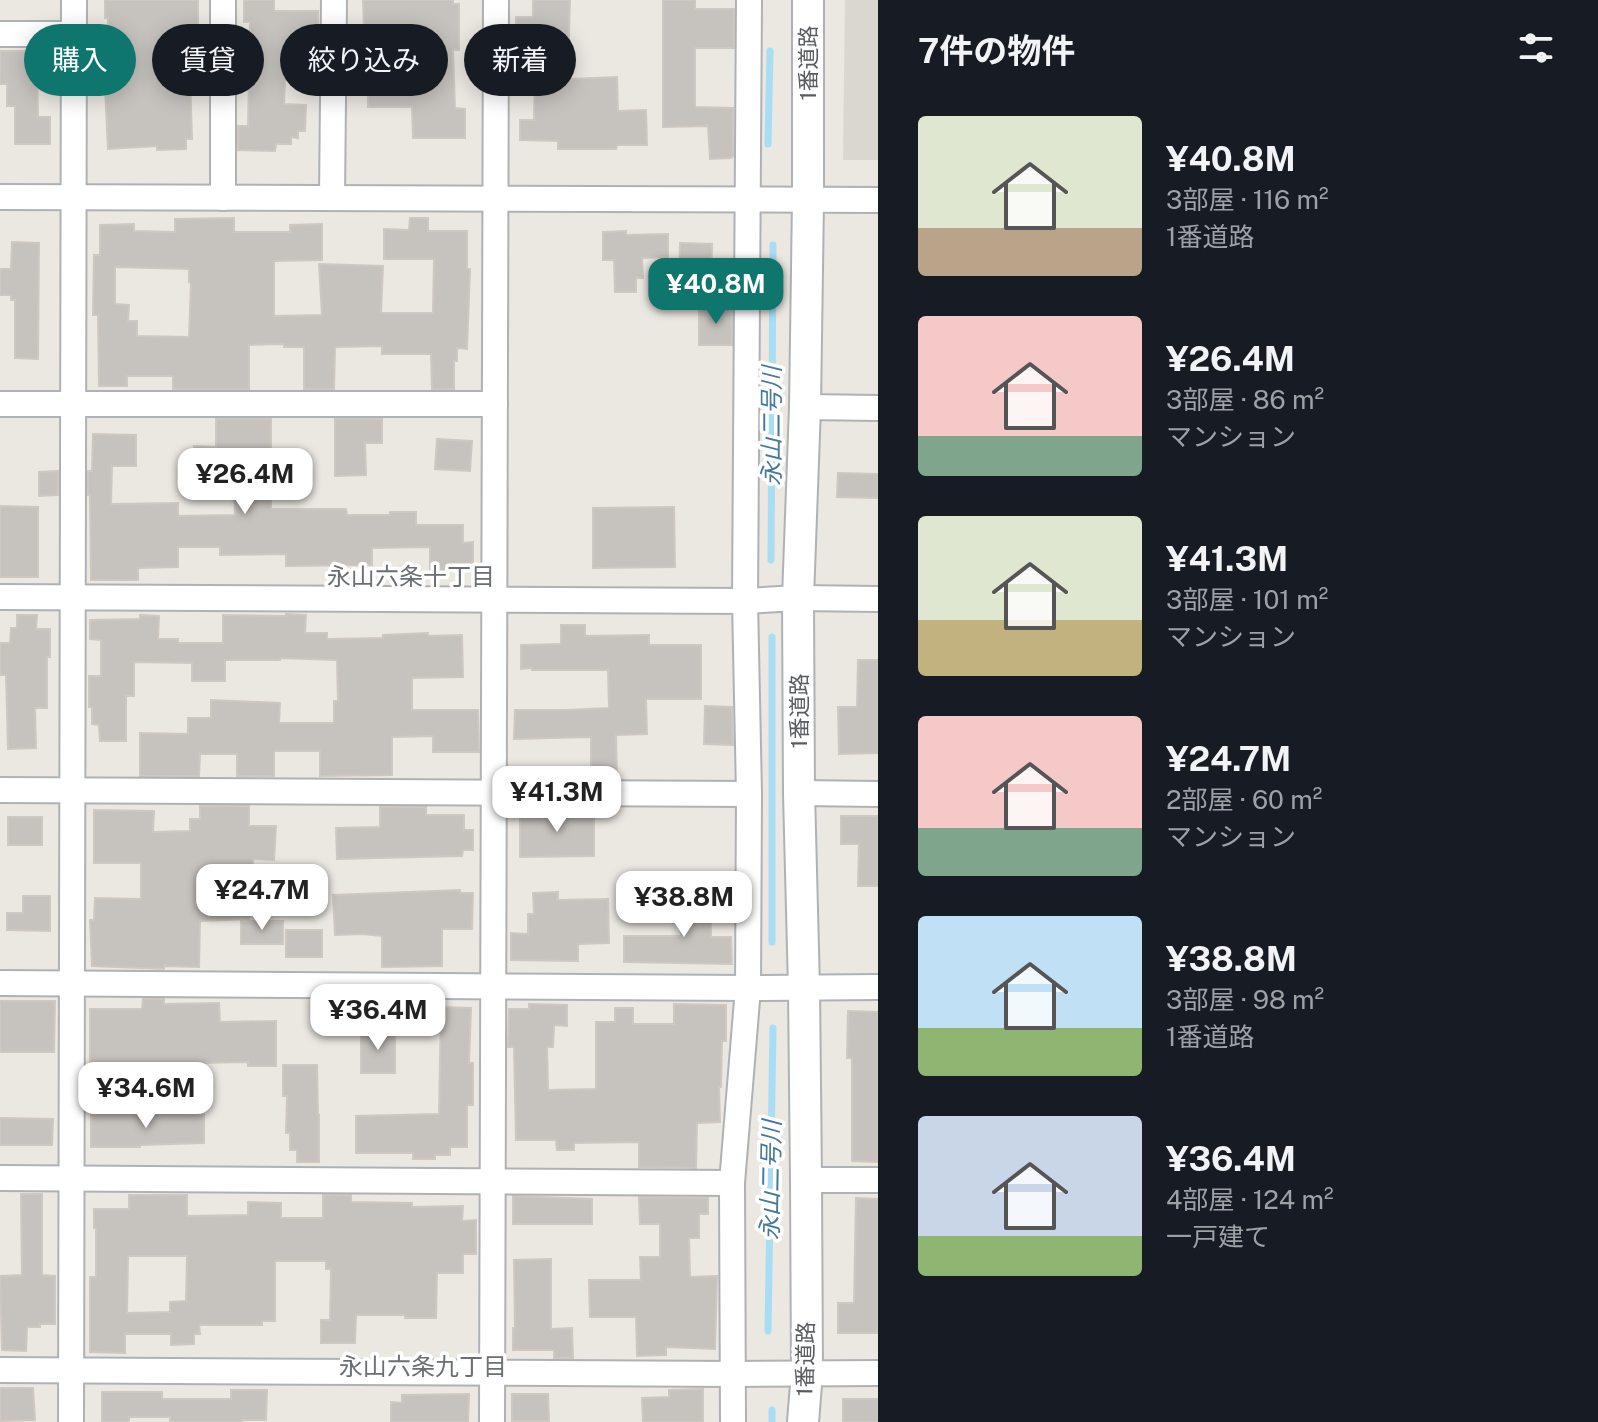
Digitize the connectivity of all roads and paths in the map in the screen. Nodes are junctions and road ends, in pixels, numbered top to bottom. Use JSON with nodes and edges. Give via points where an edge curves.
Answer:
{"nodes":[{"id":1,"x":74,"y":0,"type":"edge"},
{"id":2,"x":223,"y":0,"type":"edge"},
{"id":3,"x":334,"y":0,"type":"edge"},
{"id":4,"x":496,"y":0,"type":"edge"},
{"id":5,"x":749,"y":0,"type":"edge"},
{"id":6,"x":808,"y":0,"type":"edge"},
{"id":7,"x":74,"y":24,"type":"edge"},
{"id":8,"x":0,"y":34,"type":"edge"},
{"id":9,"x":24,"y":34,"type":"edge"},
{"id":10,"x":74,"y":96,"type":"edge"},
{"id":11,"x":0,"y":197,"type":"edge"},
{"id":12,"x":73,"y":197,"type":"junction"},
{"id":13,"x":223,"y":198,"type":"junction"},
{"id":14,"x":332,"y":198,"type":"junction"},
{"id":15,"x":496,"y":199,"type":"junction"},
{"id":16,"x":748,"y":200,"type":"junction"},
{"id":17,"x":808,"y":200,"type":"junction"},
{"id":18,"x":878,"y":200,"type":"edge"},
{"id":19,"x":0,"y":404,"type":"edge"},
{"id":20,"x":73,"y":404,"type":"junction"},
{"id":21,"x":495,"y":404,"type":"junction"},
{"id":22,"x":805,"y":407,"type":"junction"},
{"id":23,"x":878,"y":408,"type":"edge"},
{"id":24,"x":0,"y":597,"type":"edge"},
{"id":25,"x":73,"y":597,"type":"junction"},
{"id":26,"x":798,"y":598,"type":"junction"},
{"id":27,"x":493,"y":599,"type":"junction"},
{"id":28,"x":878,"y":599,"type":"edge"},
{"id":29,"x":745,"y":601,"type":"junction"},
{"id":30,"x":0,"y":790,"type":"edge"},
{"id":31,"x":72,"y":791,"type":"junction"},
{"id":32,"x":494,"y":793,"type":"junction"},
{"id":33,"x":799,"y":793,"type":"junction"},
{"id":34,"x":749,"y":794,"type":"junction"},
{"id":35,"x":878,"y":794,"type":"edge"},
{"id":36,"x":0,"y":983,"type":"edge"},
{"id":37,"x":72,"y":983,"type":"junction"},
{"id":38,"x":494,"y":986,"type":"junction"},
{"id":39,"x":878,"y":987,"type":"edge"},
{"id":40,"x":748,"y":988,"type":"junction"},
{"id":41,"x":804,"y":988,"type":"junction"},
{"id":42,"x":0,"y":1178,"type":"edge"},
{"id":43,"x":71,"y":1179,"type":"junction"},
{"id":44,"x":493,"y":1180,"type":"junction"},
{"id":45,"x":806,"y":1180,"type":"junction"},
{"id":46,"x":878,"y":1180,"type":"edge"},
{"id":47,"x":732,"y":1183,"type":"junction"},
{"id":48,"x":0,"y":1370,"type":"edge"},
{"id":49,"x":71,"y":1370,"type":"junction"},
{"id":50,"x":492,"y":1372,"type":"junction"},
{"id":51,"x":807,"y":1372,"type":"junction"},
{"id":52,"x":878,"y":1373,"type":"edge"},
{"id":53,"x":734,"y":1374,"type":"junction"},
{"id":54,"x":71,"y":1422,"type":"edge"},
{"id":55,"x":492,"y":1422,"type":"edge"},
{"id":56,"x":733,"y":1422,"type":"edge"},
{"id":57,"x":803,"y":1422,"type":"edge"}],
"edges":[{"from":1,"to":7,"type":"street"},
{"from":2,"to":13,"type":"street"},
{"from":3,"to":14,"type":"street"},
{"from":4,"to":15,"type":"street"},
{"from":5,"to":16,"type":"street"},
{"from":6,"to":17,"type":"street","name":"1番道路"},
{"from":8,"to":9,"type":"street"},
{"from":10,"to":12,"type":"street"},
{"from":11,"to":12,"type":"street"},
{"from":12,"to":13,"type":"street"},
{"from":12,"to":20,"type":"street"},
{"from":13,"to":14,"type":"street"},
{"from":14,"to":15,"type":"street"},
{"from":15,"to":16,"type":"street"},
{"from":15,"to":21,"type":"street"},
{"from":16,"to":17,"type":"street"},
{"from":16,"to":29,"type":"street"},
{"from":17,"to":18,"type":"street"},
{"from":17,"to":22,"type":"street","name":"1番道路"},
{"from":19,"to":20,"type":"street"},
{"from":20,"to":21,"type":"street"},
{"from":20,"to":25,"type":"street"},
{"from":21,"to":27,"type":"street"},
{"from":22,"to":23,"type":"street"},
{"from":22,"to":26,"type":"street","name":"1番道路"},
{"from":24,"to":25,"type":"street"},
{"from":25,"to":27,"type":"street"},
{"from":25,"to":31,"type":"street"},
{"from":26,"to":28,"type":"street"},
{"from":26,"to":29,"type":"street"},
{"from":26,"to":33,"type":"street","name":"1番道路"},
{"from":27,"to":29,"type":"street"},
{"from":27,"to":32,"type":"street"},
{"from":29,"to":34,"type":"street"},
{"from":30,"to":31,"type":"street"},
{"from":31,"to":32,"type":"street"},
{"from":31,"to":37,"type":"street"},
{"from":32,"to":34,"type":"street"},
{"from":32,"to":38,"type":"street"},
{"from":33,"to":35,"type":"street"},
{"from":33,"to":41,"type":"street","name":"1番道路"},
{"from":34,"to":40,"type":"street"},
{"from":36,"to":37,"type":"street"},
{"from":37,"to":38,"type":"street"},
{"from":37,"to":43,"type":"street"},
{"from":38,"to":40,"type":"street"},
{"from":38,"to":44,"type":"street"},
{"from":39,"to":41,"type":"street"},
{"from":40,"to":41,"type":"street"},
{"from":40,"to":47,"type":"street"},
{"from":41,"to":45,"type":"street","name":"1番道路"},
{"from":42,"to":43,"type":"street"},
{"from":43,"to":44,"type":"street"},
{"from":43,"to":49,"type":"street"},
{"from":44,"to":47,"type":"street"},
{"from":44,"to":50,"type":"street"},
{"from":45,"to":46,"type":"street"},
{"from":45,"to":51,"type":"street","name":"1番道路"},
{"from":47,"to":53,"type":"street"},
{"from":48,"to":49,"type":"street"},
{"from":49,"to":50,"type":"street"},
{"from":49,"to":54,"type":"street"},
{"from":50,"to":53,"type":"street"},
{"from":50,"to":55,"type":"street"},
{"from":51,"to":52,"type":"street"},
{"from":51,"to":53,"type":"street"},
{"from":51,"to":57,"type":"street","name":"1番道路"},
{"from":53,"to":56,"type":"street"}]}
